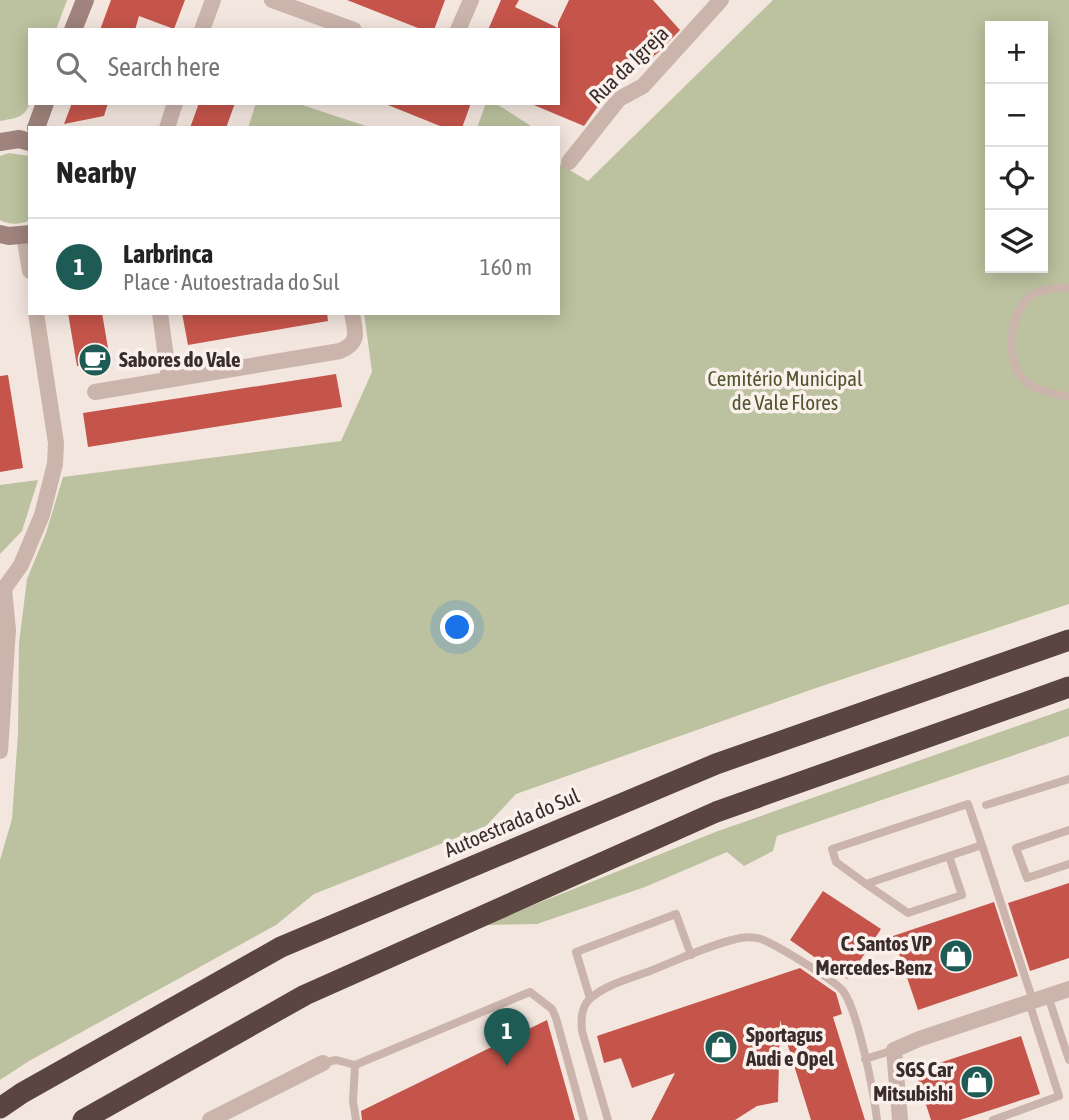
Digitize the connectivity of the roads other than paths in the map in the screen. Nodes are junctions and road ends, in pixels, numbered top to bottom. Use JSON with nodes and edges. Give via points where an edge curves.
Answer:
{"nodes":[{"id":1,"x":85,"y":0,"type":"edge"},
{"id":2,"x":213,"y":0,"type":"edge"},
{"id":3,"x":272,"y":0,"type":"edge"},
{"id":4,"x":471,"y":0,"type":"edge"},
{"id":5,"x":722,"y":0,"type":"edge"},
{"id":6,"x":74,"y":28,"type":"edge"},
{"id":7,"x":203,"y":28,"type":"edge"},
{"id":8,"x":349,"y":28,"type":"edge"},
{"id":9,"x":459,"y":28,"type":"edge"},
{"id":10,"x":44,"y":105,"type":"edge"},
{"id":11,"x":174,"y":105,"type":"edge"},
{"id":12,"x":37,"y":126,"type":"edge"},
{"id":13,"x":168,"y":126,"type":"edge"},
{"id":14,"x":28,"y":141,"type":"edge"},
{"id":15,"x":0,"y":142,"type":"edge"},
{"id":16,"x":569,"y":162,"type":"dead end"},
{"id":17,"x":0,"y":233,"type":"edge"},
{"id":18,"x":27,"y":235,"type":"edge"},
{"id":19,"x":1069,"y":286,"type":"edge"},
{"id":20,"x":36,"y":315,"type":"edge"},
{"id":21,"x":160,"y":315,"type":"edge"},
{"id":22,"x":352,"y":315,"type":"edge"},
{"id":23,"x":169,"y":380,"type":"junction"},
{"id":24,"x":95,"y":392,"type":"dead end"},
{"id":25,"x":1069,"y":396,"type":"edge"},
{"id":26,"x":1069,"y":640,"type":"edge"},
{"id":27,"x":1069,"y":687,"type":"edge"},
{"id":28,"x":0,"y":751,"type":"edge"},
{"id":29,"x":1069,"y":779,"type":"edge"},
{"id":30,"x":986,"y":806,"type":"dead end"},
{"id":31,"x":1069,"y":830,"type":"edge"},
{"id":32,"x":982,"y":845,"type":"junction"},
{"id":33,"x":950,"y":856,"type":"junction"},
{"id":34,"x":1069,"y":864,"type":"edge"},
{"id":35,"x":866,"y":884,"type":"junction"},
{"id":36,"x":691,"y":955,"type":"junction"},
{"id":37,"x":1069,"y":989,"type":"edge"},
{"id":38,"x":590,"y":998,"type":"junction"},
{"id":39,"x":1037,"y":1000,"type":"junction"},
{"id":40,"x":894,"y":1050,"type":"junction"},
{"id":41,"x":865,"y":1059,"type":"junction"},
{"id":42,"x":1069,"y":1060,"type":"edge"},
{"id":43,"x":323,"y":1063,"type":"joint"},
{"id":44,"x":355,"y":1065,"type":"junction"},
{"id":45,"x":1069,"y":1093,"type":"edge"},
{"id":46,"x":1059,"y":1096,"type":"junction"},
{"id":47,"x":0,"y":1108,"type":"edge"},
{"id":48,"x":83,"y":1120,"type":"edge"},
{"id":49,"x":210,"y":1120,"type":"edge"},
{"id":50,"x":356,"y":1120,"type":"edge"},
{"id":51,"x":584,"y":1120,"type":"edge"},
{"id":52,"x":608,"y":1120,"type":"edge"},
{"id":53,"x":877,"y":1120,"type":"edge"},
{"id":54,"x":900,"y":1120,"type":"edge"},
{"id":55,"x":993,"y":1120,"type":"edge"}],
"edges":[{"from":1,"to":6,"type":"street"},
{"from":2,"to":7,"type":"street"},
{"from":3,"to":8,"type":"street"},
{"from":4,"to":9,"type":"street"},
{"from":5,"to":16,"type":"street","name":"Rua da Igreja","via":[[643,86],[619,99]]},
{"from":10,"to":12,"type":"street"},
{"from":11,"to":13,"type":"street"},
{"from":14,"to":15,"type":"street"},
{"from":17,"to":18,"type":"street"},
{"from":19,"to":25,"type":"lane","via":[[1032,296],[1014,321],[1012,340],[1021,377],[1038,388]]},
{"from":20,"to":28,"type":"street","via":[[56,443],[55,464],[33,540],[4,589],[8,630]]},
{"from":21,"to":23,"type":"street"},
{"from":22,"to":23,"type":"street","via":[[356,338],[351,347],[340,351]]},
{"from":23,"to":24,"type":"street"},
{"from":26,"to":47,"type":"highway","name":"Autoestrada do Sul","via":[[716,764],[281,947]]},
{"from":27,"to":48,"type":"highway","via":[[716,812],[305,995]]},
{"from":29,"to":30,"type":"lane"},
{"from":31,"to":34,"type":"lane","via":[[1017,848],[1027,878]]},
{"from":32,"to":33,"type":"lane"},
{"from":32,"to":35,"type":"lane","via":[[968,804],[832,849],[836,862]]},
{"from":32,"to":39,"type":"lane"},
{"from":33,"to":35,"type":"lane"},
{"from":33,"to":35,"type":"lane","via":[[962,895],[941,902],[908,912]]},
{"from":36,"to":38,"type":"lane"},
{"from":36,"to":38,"type":"lane","via":[[676,914],[576,952]]},
{"from":36,"to":41,"type":"lane","via":[[737,939],[768,942],[845,994]]},
{"from":37,"to":39,"type":"street"},
{"from":38,"to":52,"type":"lane","via":[[584,1006],[582,1031]]},
{"from":39,"to":40,"type":"street"},
{"from":39,"to":42,"type":"lane"},
{"from":39,"to":46,"type":"lane"},
{"from":40,"to":41,"type":"lane"},
{"from":40,"to":54,"type":"street"},
{"from":41,"to":53,"type":"lane"},
{"from":43,"to":44,"type":"lane","via":[[336,1060]]},
{"from":43,"to":49,"type":"street"},
{"from":44,"to":50,"type":"lane"},
{"from":44,"to":51,"type":"lane","via":[[530,992],[552,1009],[556,1018]]},
{"from":45,"to":46,"type":"lane"},
{"from":46,"to":55,"type":"lane"}]}
